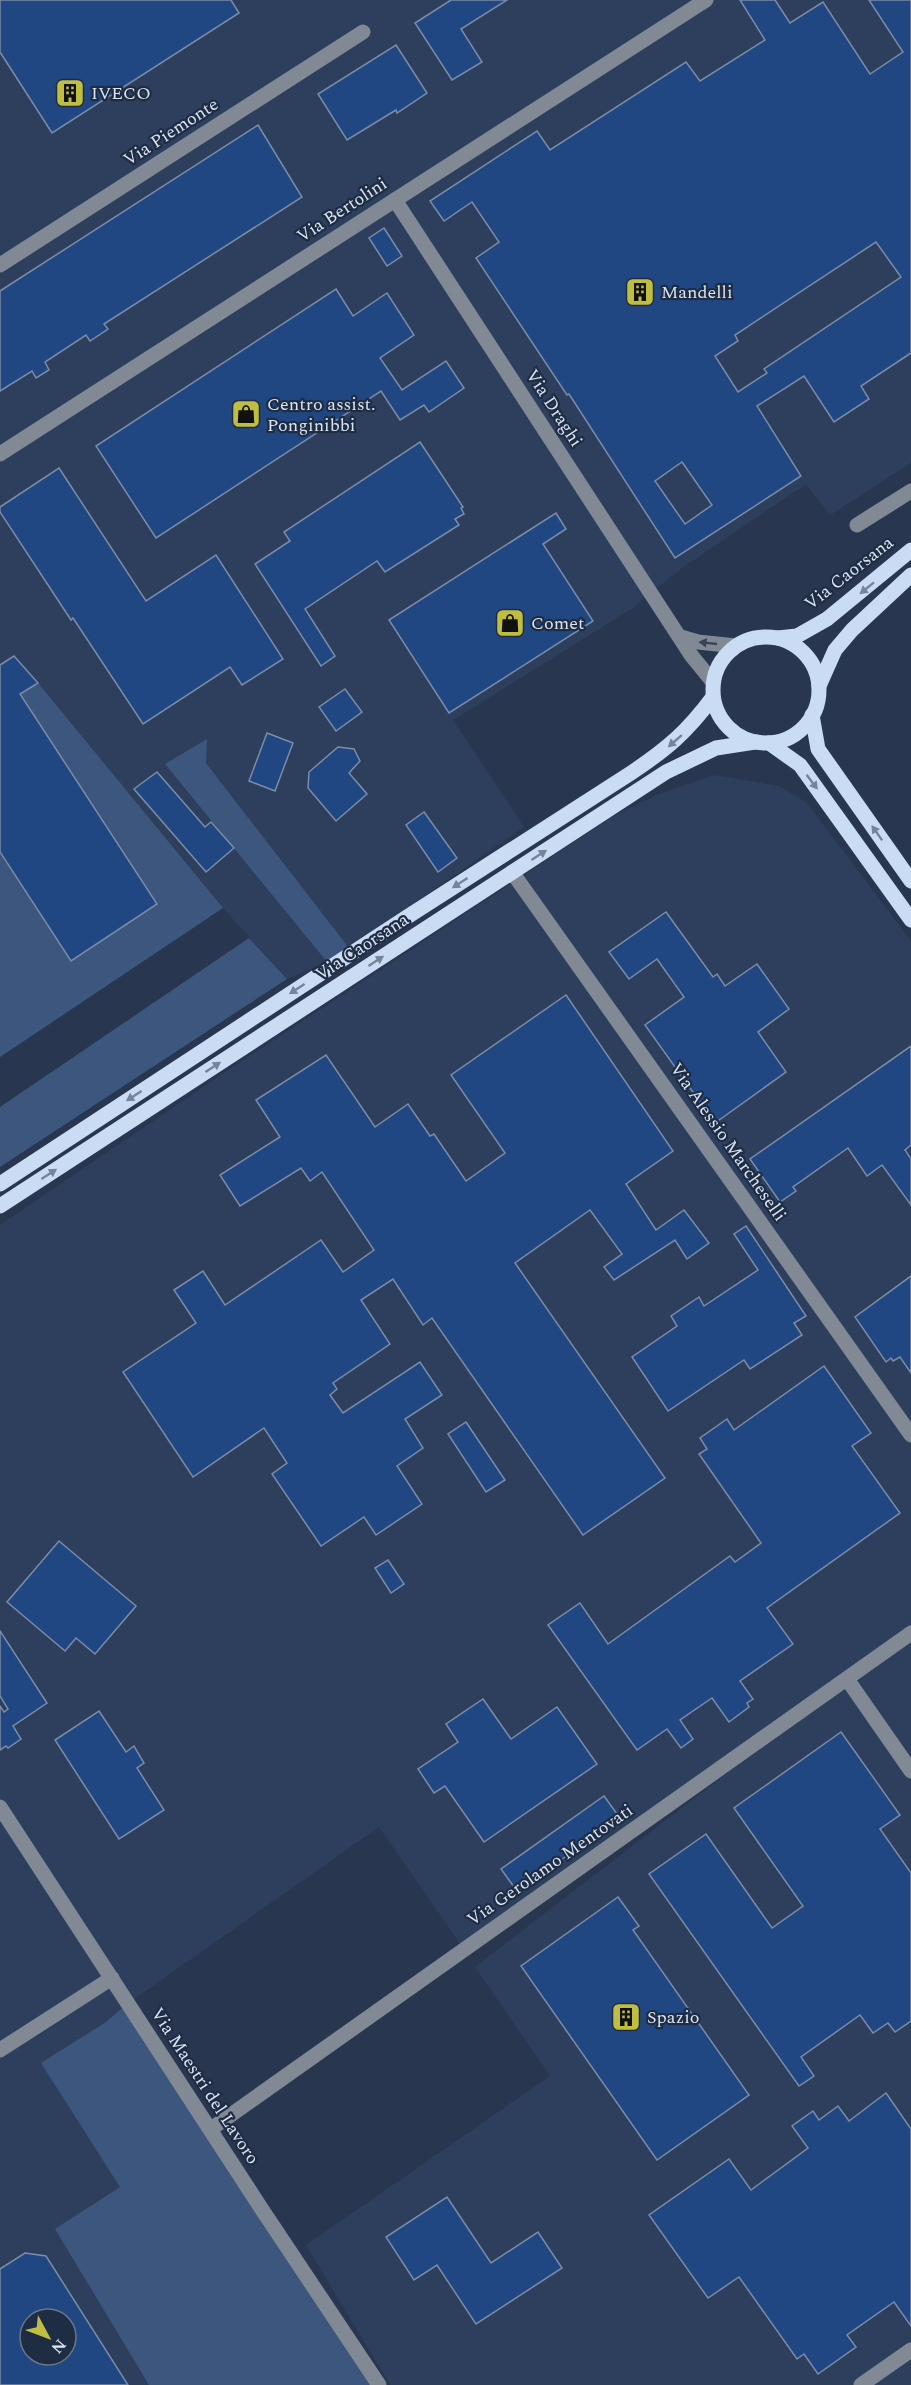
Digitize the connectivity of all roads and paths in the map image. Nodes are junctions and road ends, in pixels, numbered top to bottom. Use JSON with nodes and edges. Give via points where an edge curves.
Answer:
{"nodes":[{"id":1,"x":706,"y":0,"type":"edge"},
{"id":2,"x":363,"y":32,"type":"dead end"},
{"id":3,"x":395,"y":200,"type":"junction"},
{"id":4,"x":0,"y":265,"type":"edge"},
{"id":5,"x":0,"y":454,"type":"edge"},
{"id":6,"x":911,"y":491,"type":"edge"},
{"id":7,"x":857,"y":525,"type":"dead end"},
{"id":8,"x":911,"y":550,"type":"edge"},
{"id":9,"x":911,"y":575,"type":"edge"},
{"id":10,"x":681,"y":637,"type":"junction"},
{"id":11,"x":778,"y":638,"type":"junction"},
{"id":12,"x":736,"y":646,"type":"junction"},
{"id":13,"x":819,"y":686,"type":"junction"},
{"id":14,"x":713,"y":689,"type":"junction"},
{"id":15,"x":812,"y":715,"type":"junction"},
{"id":16,"x":762,"y":742,"type":"junction"},
{"id":17,"x":512,"y":872,"type":"junction"},
{"id":18,"x":911,"y":881,"type":"edge"},
{"id":19,"x":911,"y":920,"type":"edge"},
{"id":20,"x":0,"y":1184,"type":"edge"},
{"id":21,"x":0,"y":1206,"type":"edge"},
{"id":22,"x":911,"y":1435,"type":"edge"},
{"id":23,"x":911,"y":1633,"type":"edge"},
{"id":24,"x":847,"y":1679,"type":"junction"},
{"id":25,"x":911,"y":1771,"type":"edge"},
{"id":26,"x":0,"y":1807,"type":"edge"},
{"id":27,"x":112,"y":1978,"type":"junction"},
{"id":28,"x":0,"y":2050,"type":"edge"},
{"id":29,"x":211,"y":2130,"type":"junction"},
{"id":30,"x":911,"y":2350,"type":"edge"},
{"id":31,"x":379,"y":2385,"type":"edge"},
{"id":32,"x":861,"y":2385,"type":"edge"}],
"edges":[{"from":1,"to":3,"type":"street","name":"Via Bertolini"},
{"from":2,"to":4,"type":"street","name":"Via Piemonte"},
{"from":3,"to":5,"type":"street","name":"Via Bertolini"},
{"from":3,"to":10,"type":"street","name":"Via Draghi"},
{"from":6,"to":7,"type":"street"},
{"from":8,"to":11,"type":"main road","name":"Via Caorsana","one_way":true,"via":[[827,619],[797,636]]},
{"from":9,"to":13,"type":"main road","via":[[835,650]]},
{"from":12,"to":10,"type":"street","one_way":true},
{"from":10,"to":14,"type":"street","name":"Via Draghi"},
{"from":11,"to":12,"type":"main road","via":[[749,639]]},
{"from":11,"to":13,"type":"main road","via":[[806,656]]},
{"from":12,"to":14,"type":"main road","via":[[718,668]]},
{"from":13,"to":15,"type":"main road"},
{"from":14,"to":16,"type":"main road","via":[[718,712],[727,726],[739,736]]},
{"from":14,"to":20,"type":"main road","name":"Via Caorsana","one_way":true,"via":[[684,733],[631,773]]},
{"from":15,"to":16,"type":"main road","via":[[787,739]]},
{"from":18,"to":15,"type":"main road","one_way":true,"via":[[818,749]]},
{"from":17,"to":16,"type":"main road","name":"Via Caorsana","one_way":true,"via":[[666,772],[716,748]]},
{"from":16,"to":19,"type":"main road","one_way":true,"via":[[800,765]]},
{"from":21,"to":17,"type":"main road","name":"Via Caorsana","one_way":true},
{"from":17,"to":22,"type":"street","name":"Via Alessio Marcheselli"},
{"from":23,"to":24,"type":"street","name":"Via Gerolamo Mentovati"},
{"from":24,"to":25,"type":"street"},
{"from":24,"to":29,"type":"street","name":"Via Gerolamo Mentovati"},
{"from":26,"to":27,"type":"street","name":"Via Maestri del Lavoro"},
{"from":27,"to":28,"type":"street"},
{"from":27,"to":29,"type":"street","name":"Via Maestri del Lavoro"},
{"from":29,"to":31,"type":"street","name":"Via Maestri del Lavoro"},
{"from":30,"to":32,"type":"street"}]}
